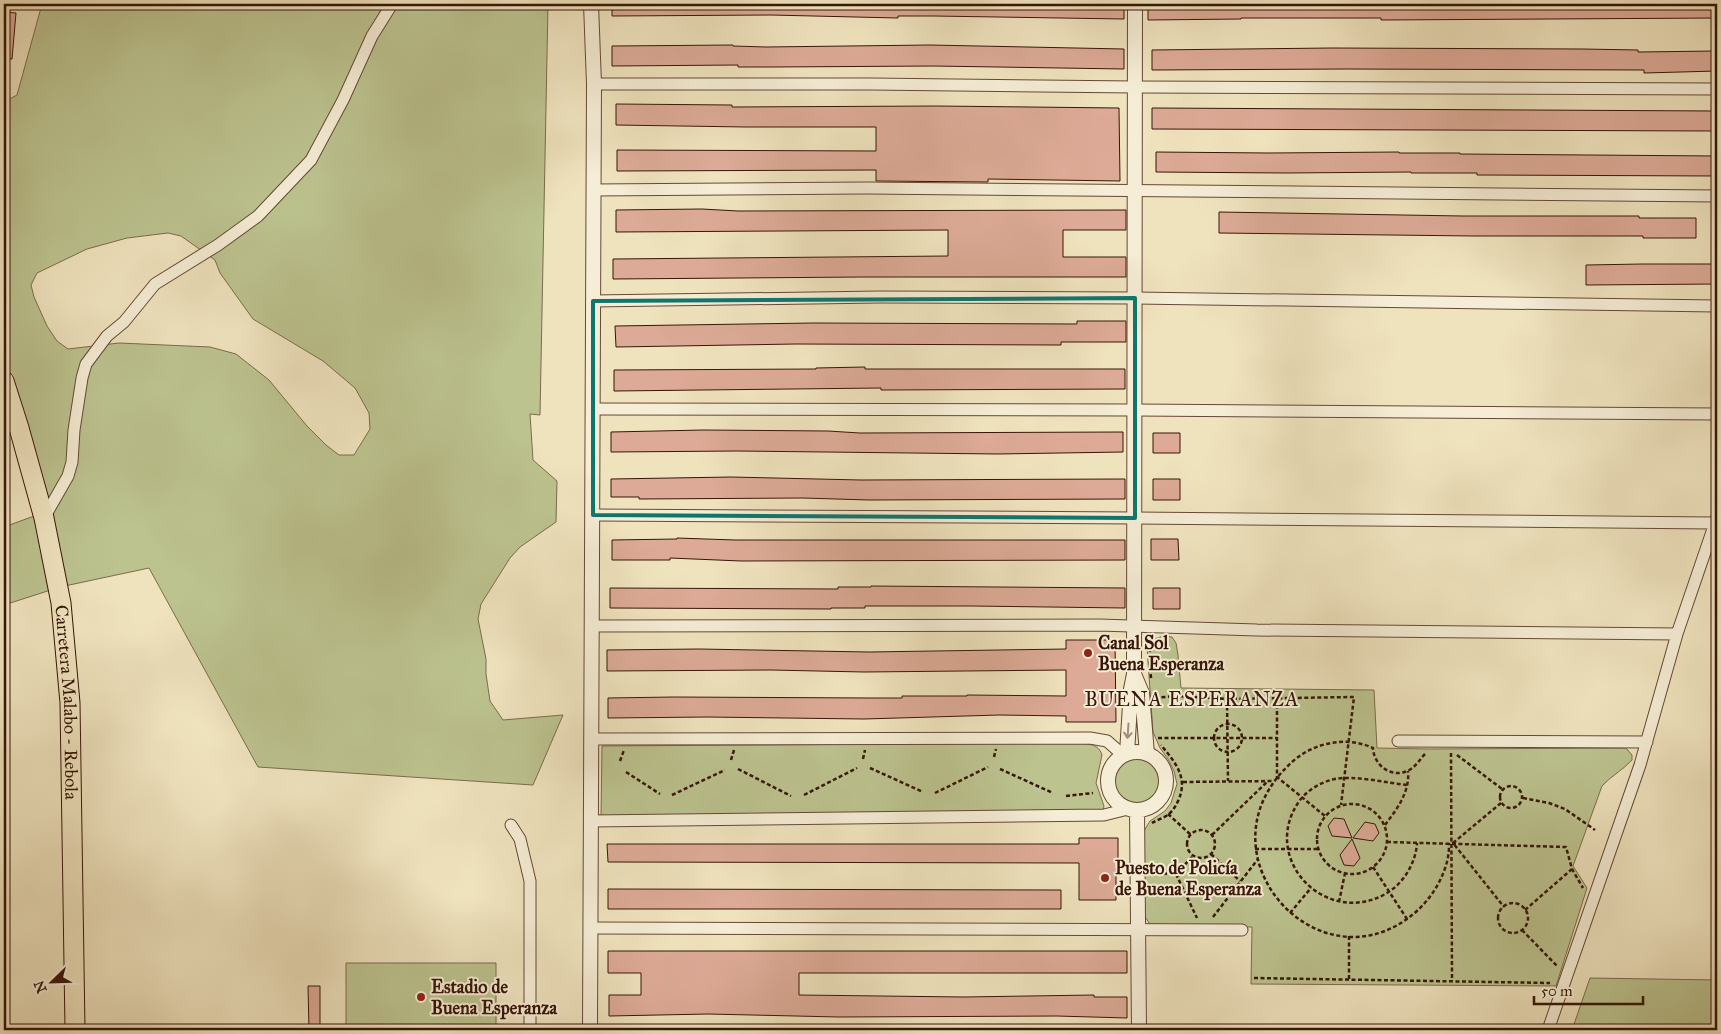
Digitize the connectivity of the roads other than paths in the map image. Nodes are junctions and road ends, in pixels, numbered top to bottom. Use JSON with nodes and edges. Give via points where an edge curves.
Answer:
{"nodes":[{"id":1,"x":392,"y":4,"type":"edge"},
{"id":2,"x":591,"y":4,"type":"edge"},
{"id":3,"x":1135,"y":4,"type":"edge"},
{"id":4,"x":594,"y":84,"type":"junction"},
{"id":5,"x":1135,"y":88,"type":"junction"},
{"id":6,"x":1717,"y":89,"type":"edge"},
{"id":7,"x":594,"y":190,"type":"junction"},
{"id":8,"x":1135,"y":191,"type":"junction"},
{"id":9,"x":1717,"y":196,"type":"edge"},
{"id":10,"x":1135,"y":298,"type":"junction"},
{"id":11,"x":594,"y":301,"type":"junction"},
{"id":12,"x":1717,"y":306,"type":"edge"},
{"id":13,"x":4,"y":381,"type":"edge"},
{"id":14,"x":593,"y":409,"type":"junction"},
{"id":15,"x":1134,"y":410,"type":"junction"},
{"id":16,"x":1717,"y":414,"type":"edge"},
{"id":17,"x":593,"y":515,"type":"junction"},
{"id":18,"x":44,"y":518,"type":"junction"},
{"id":19,"x":1135,"y":518,"type":"junction"},
{"id":20,"x":1716,"y":520,"type":"edge"},
{"id":21,"x":592,"y":626,"type":"junction"},
{"id":22,"x":1135,"y":626,"type":"junction"},
{"id":23,"x":1676,"y":634,"type":"junction"},
{"id":24,"x":1134,"y":674,"type":"junction"},
{"id":25,"x":592,"y":739,"type":"junction"},
{"id":26,"x":1398,"y":741,"type":"dead end"},
{"id":27,"x":1647,"y":742,"type":"junction"},
{"id":28,"x":1125,"y":754,"type":"junction"},
{"id":29,"x":1147,"y":754,"type":"junction"},
{"id":30,"x":1132,"y":809,"type":"junction"},
{"id":31,"x":592,"y":821,"type":"junction"},
{"id":32,"x":511,"y":825,"type":"dead end"},
{"id":33,"x":591,"y":928,"type":"junction"},
{"id":34,"x":1138,"y":930,"type":"junction"},
{"id":35,"x":1242,"y":930,"type":"dead end"},
{"id":36,"x":75,"y":1030,"type":"edge"},
{"id":37,"x":530,"y":1030,"type":"edge"},
{"id":38,"x":590,"y":1030,"type":"edge"},
{"id":39,"x":1139,"y":1030,"type":"edge"},
{"id":40,"x":1548,"y":1030,"type":"edge"}],
"edges":[{"from":1,"to":18,"type":"street","via":[[372,36],[311,160],[258,216],[155,284],[86,364],[74,430],[72,462],[68,476]]},
{"from":2,"to":4,"type":"street"},
{"from":3,"to":5,"type":"street"},
{"from":4,"to":5,"type":"street"},
{"from":4,"to":7,"type":"street"},
{"from":5,"to":6,"type":"street"},
{"from":5,"to":8,"type":"street"},
{"from":7,"to":8,"type":"street","via":[[867,188]]},
{"from":7,"to":11,"type":"street"},
{"from":8,"to":9,"type":"street"},
{"from":8,"to":10,"type":"street"},
{"from":10,"to":11,"type":"street"},
{"from":10,"to":12,"type":"street"},
{"from":10,"to":15,"type":"street"},
{"from":11,"to":14,"type":"street"},
{"from":13,"to":18,"type":"main road","name":"Carretera Malabo - Rebola"},
{"from":14,"to":15,"type":"street"},
{"from":14,"to":17,"type":"street"},
{"from":15,"to":16,"type":"street"},
{"from":15,"to":19,"type":"street"},
{"from":17,"to":19,"type":"street"},
{"from":17,"to":21,"type":"street"},
{"from":18,"to":36,"type":"main road","name":"Carretera Malabo - Rebola","via":[[60,603],[70,703]]},
{"from":19,"to":20,"type":"street"},
{"from":19,"to":22,"type":"street"},
{"from":20,"to":23,"type":"street"},
{"from":21,"to":22,"type":"street"},
{"from":21,"to":25,"type":"street"},
{"from":22,"to":23,"type":"street"},
{"from":22,"to":24,"type":"street"},
{"from":23,"to":27,"type":"street"},
{"from":24,"to":28,"type":"street","one_way":true},
{"from":24,"to":29,"type":"street","via":[[1142,693]]},
{"from":25,"to":28,"type":"street","via":[[1090,738],[1107,741]]},
{"from":25,"to":31,"type":"street"},
{"from":26,"to":27,"type":"street"},
{"from":27,"to":40,"type":"street"},
{"from":28,"to":29,"type":"street"},
{"from":28,"to":30,"type":"street","via":[[1110,769],[1109,788],[1119,804]]},
{"from":29,"to":30,"type":"street","via":[[1162,767],[1165,786],[1155,803],[1147,808]]},
{"from":30,"to":31,"type":"street","via":[[1104,815]]},
{"from":30,"to":34,"type":"street"},
{"from":31,"to":33,"type":"street"},
{"from":32,"to":37,"type":"street","via":[[522,845],[530,881]]},
{"from":33,"to":34,"type":"street"},
{"from":33,"to":38,"type":"street"},
{"from":34,"to":35,"type":"street"},
{"from":34,"to":39,"type":"street"}]}
